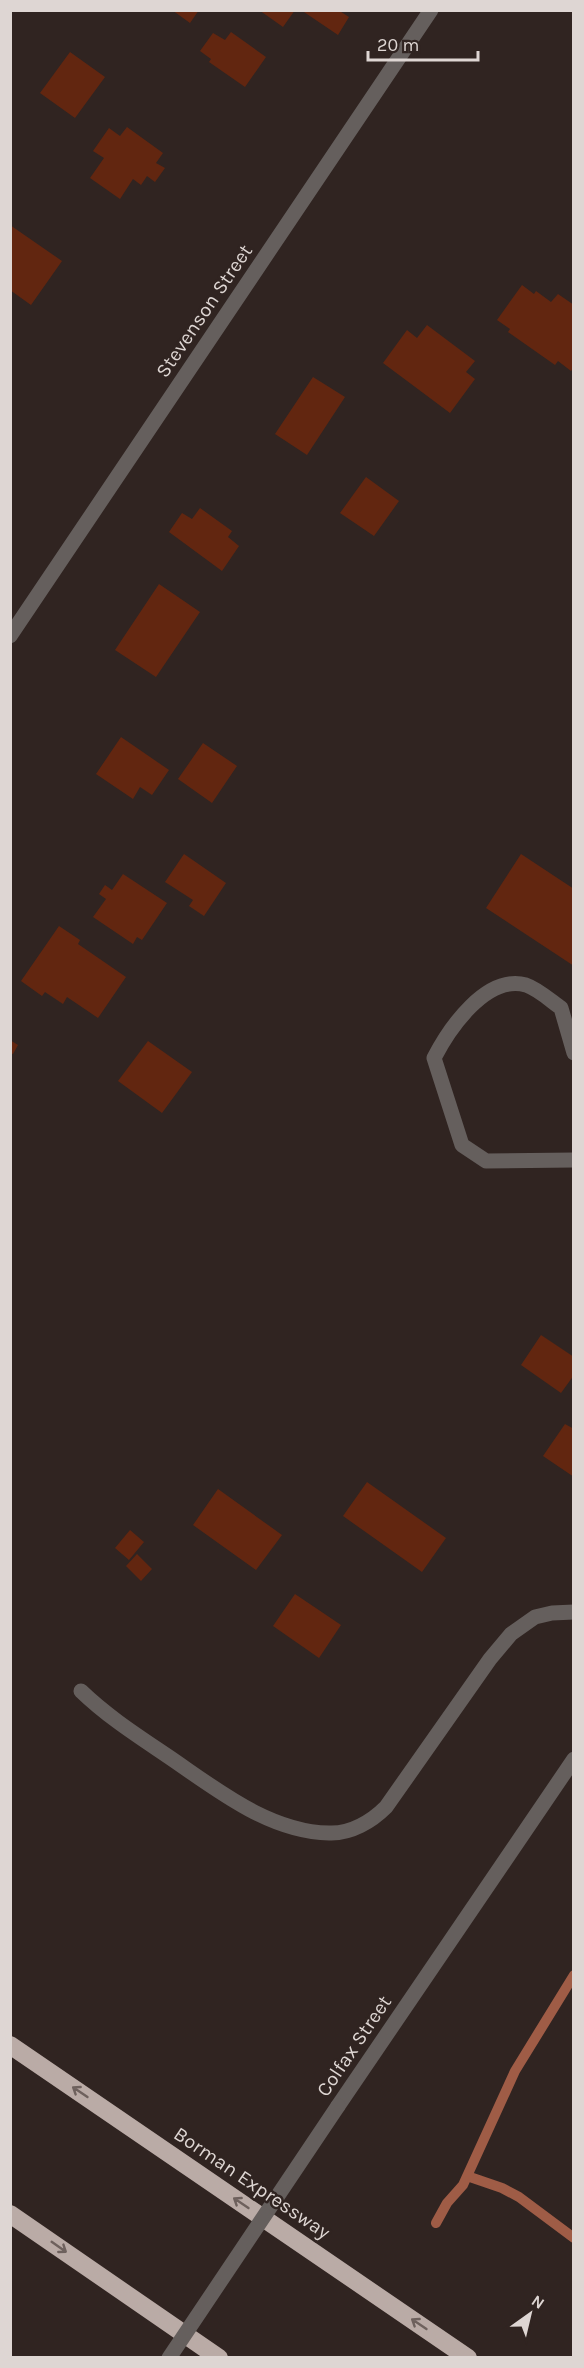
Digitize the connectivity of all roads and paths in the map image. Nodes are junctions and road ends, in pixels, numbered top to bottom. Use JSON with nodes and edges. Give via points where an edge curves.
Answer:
{"nodes":[{"id":1,"x":431,"y":10,"type":"edge"},
{"id":2,"x":10,"y":636,"type":"edge"},
{"id":3,"x":573,"y":1053,"type":"edge"},
{"id":4,"x":573,"y":1160,"type":"edge"},
{"id":5,"x":573,"y":1612,"type":"edge"},
{"id":6,"x":81,"y":1691,"type":"dead end"},
{"id":7,"x":573,"y":1759,"type":"edge"},
{"id":8,"x":10,"y":2045,"type":"edge"},
{"id":9,"x":10,"y":2214,"type":"edge"},
{"id":10,"x":169,"y":2358,"type":"edge"},
{"id":11,"x":219,"y":2358,"type":"edge"},
{"id":12,"x":468,"y":2358,"type":"edge"}],
"edges":[{"from":1,"to":2,"type":"street","name":"Stevenson Street"},
{"from":3,"to":4,"type":"street","via":[[561,1008],[527,986],[510,983],[490,992],[466,1011],[447,1032],[434,1058],[462,1145],[486,1161]]},
{"from":5,"to":6,"type":"street","via":[[535,1617],[511,1634],[386,1807],[376,1818],[332,1833],[301,1829],[244,1806],[114,1720]]},
{"from":7,"to":10,"type":"street","name":"Colfax Street","bridge":true},
{"from":12,"to":8,"type":"highway","name":"Borman Expressway","one_way":true},
{"from":9,"to":11,"type":"highway","one_way":true}]}
